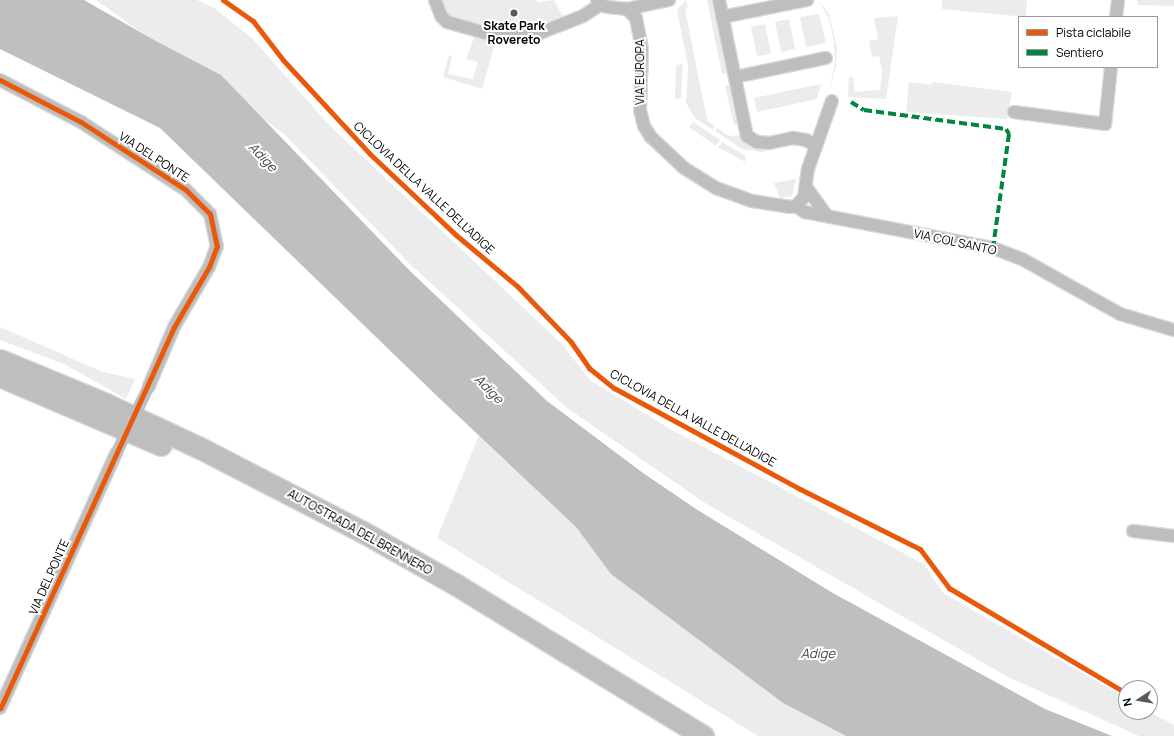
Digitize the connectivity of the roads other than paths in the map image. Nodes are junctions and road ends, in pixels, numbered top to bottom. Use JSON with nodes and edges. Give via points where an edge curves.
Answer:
{"nodes":[{"id":1,"x":435,"y":0,"type":"edge"},
{"id":2,"x":669,"y":0,"type":"edge"},
{"id":3,"x":719,"y":0,"type":"edge"},
{"id":4,"x":806,"y":0,"type":"edge"},
{"id":5,"x":1118,"y":0,"type":"edge"},
{"id":6,"x":599,"y":2,"type":"edge"},
{"id":7,"x":627,"y":9,"type":"junction"},
{"id":8,"x":1116,"y":16,"type":"edge"},
{"id":9,"x":722,"y":17,"type":"junction"},
{"id":10,"x":826,"y":58,"type":"dead end"},
{"id":11,"x":1111,"y":68,"type":"edge"},
{"id":12,"x":735,"y":77,"type":"junction"},
{"id":13,"x":0,"y":80,"type":"edge"},
{"id":14,"x":832,"y":101,"type":"dead end"},
{"id":15,"x":1014,"y":112,"type":"dead end"},
{"id":16,"x":816,"y":146,"type":"junction"},
{"id":17,"x":806,"y":187,"type":"junction"},
{"id":18,"x":796,"y":206,"type":"junction"},
{"id":19,"x":826,"y":215,"type":"junction"},
{"id":20,"x":1174,"y":330,"type":"edge"},
{"id":21,"x":0,"y":360,"type":"edge"},
{"id":22,"x":0,"y":376,"type":"edge"},
{"id":23,"x":1133,"y":531,"type":"dead end"},
{"id":24,"x":1174,"y":536,"type":"edge"},
{"id":25,"x":0,"y":708,"type":"edge"},
{"id":26,"x":678,"y":736,"type":"edge"},
{"id":27,"x":703,"y":736,"type":"edge"}],
"edges":[{"from":1,"to":6,"type":"street","via":[[441,16],[447,22],[492,35],[509,37],[540,33],[583,16]]},
{"from":2,"to":7,"type":"street"},
{"from":3,"to":9,"type":"street"},
{"from":4,"to":9,"type":"street"},
{"from":5,"to":8,"type":"street"},
{"from":6,"to":7,"type":"street"},
{"from":7,"to":18,"type":"street","name":"VIA EUROPA","via":[[636,18],[640,30],[640,110],[644,126],[657,144],[684,168],[716,188],[752,200]]},
{"from":9,"to":12,"type":"street"},
{"from":10,"to":12,"type":"street"},
{"from":11,"to":15,"type":"street","via":[[1105,124]]},
{"from":12,"to":16,"type":"street","via":[[746,132],[750,139],[769,143],[799,139]]},
{"from":13,"to":25,"type":"street","name":"VIA DEL PONTE","bridge":true,"via":[[81,122],[186,190],[210,214],[216,246],[209,267],[174,327]]},
{"from":14,"to":16,"type":"street"},
{"from":16,"to":17,"type":"street"},
{"from":17,"to":18,"type":"street","via":[[804,197]]},
{"from":17,"to":19,"type":"street"},
{"from":18,"to":19,"type":"street","name":"VIA EUROPA","via":[[805,212]]},
{"from":19,"to":20,"type":"street","name":"VIA COL SANTO","via":[[993,248],[1022,259],[1120,314]]},
{"from":21,"to":27,"type":"highway","name":"AUTOSTRADA DEL BRENNERO","via":[[106,404],[200,448],[363,532],[455,584]]},
{"from":22,"to":26,"type":"highway","name":"AUTOSTRADA DEL BRENNERO","via":[[176,452],[296,512],[449,596]]},
{"from":23,"to":24,"type":"street"}]}
